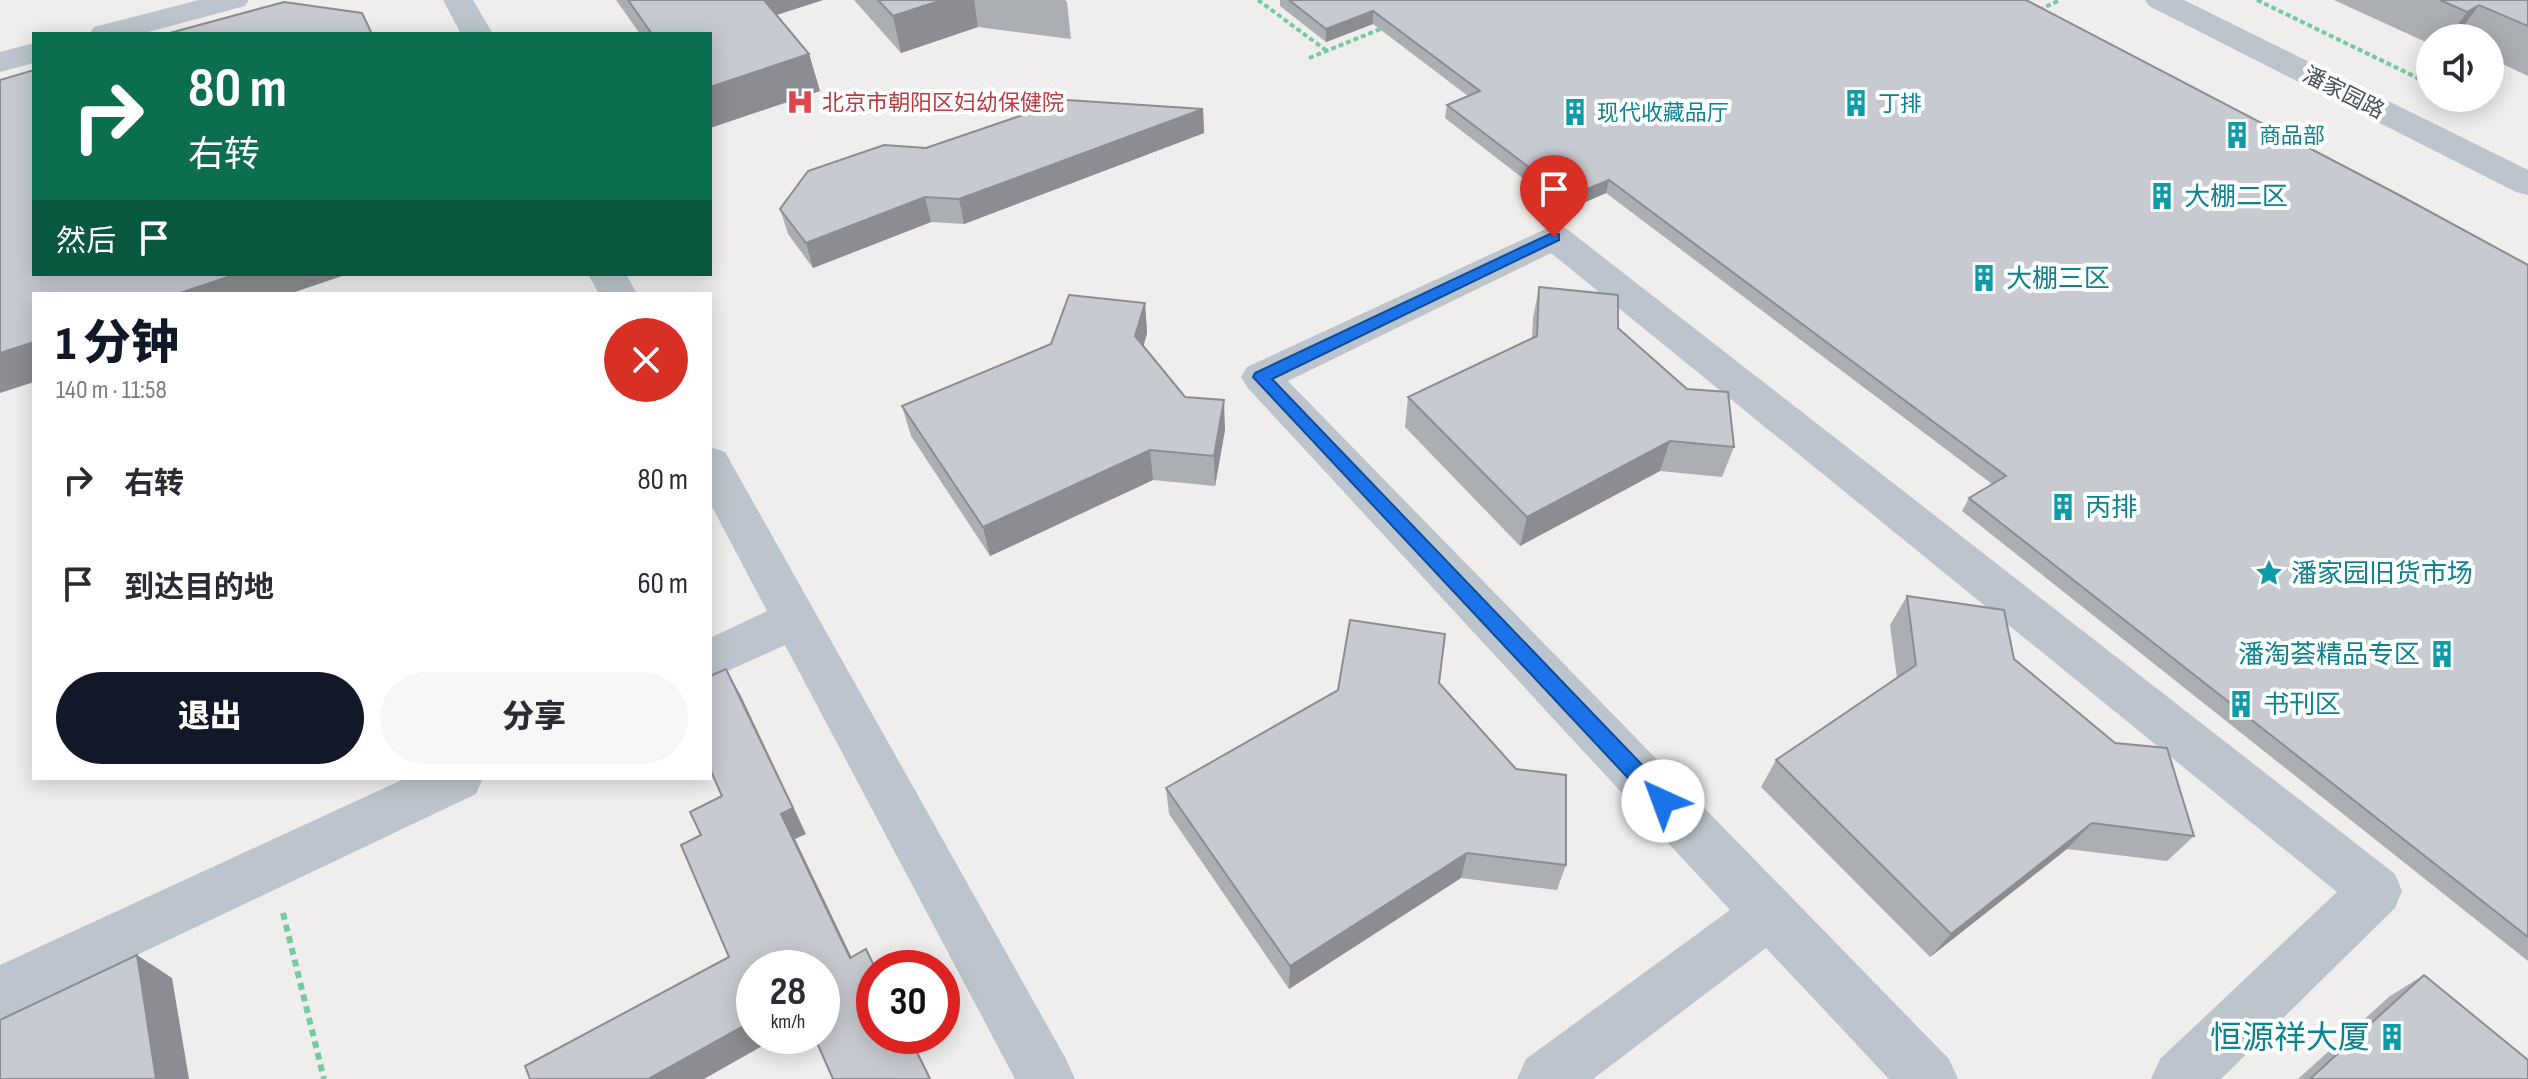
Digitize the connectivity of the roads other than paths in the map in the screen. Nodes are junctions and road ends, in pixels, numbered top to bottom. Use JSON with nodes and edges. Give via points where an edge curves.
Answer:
{"nodes":[{"id":1,"x":234,"y":0,"type":"edge"},
{"id":2,"x":458,"y":0,"type":"edge"},
{"id":3,"x":2160,"y":0,"type":"edge"},
{"id":4,"x":2215,"y":0,"type":"edge"},
{"id":5,"x":113,"y":32,"type":"edge"},
{"id":6,"x":476,"y":32,"type":"edge"},
{"id":7,"x":32,"y":54,"type":"edge"},
{"id":8,"x":0,"y":62,"type":"edge"},
{"id":9,"x":2528,"y":154,"type":"edge"},
{"id":10,"x":2528,"y":184,"type":"edge"},
{"id":11,"x":712,"y":467,"type":"edge"},
{"id":12,"x":795,"y":619,"type":"junction"},
{"id":13,"x":712,"y":658,"type":"edge"},
{"id":14,"x":454,"y":780,"type":"edge"},
{"id":15,"x":1769,"y":913,"type":"junction"},
{"id":16,"x":0,"y":993,"type":"edge"},
{"id":17,"x":1046,"y":1079,"type":"edge"},
{"id":18,"x":1546,"y":1079,"type":"edge"},
{"id":19,"x":1929,"y":1079,"type":"edge"},
{"id":20,"x":2180,"y":1079,"type":"edge"}],
"edges":[{"from":1,"to":5,"type":"street"},
{"from":2,"to":6,"type":"street"},
{"from":3,"to":10,"type":"street","name":"潘家园路"},
{"from":4,"to":9,"type":"street","name":"潘家园路"},
{"from":7,"to":8,"type":"street"},
{"from":11,"to":12,"type":"street"},
{"from":12,"to":13,"type":"street"},
{"from":12,"to":17,"type":"street"},
{"from":14,"to":16,"type":"street"},
{"from":15,"to":18,"type":"street"},
{"from":15,"to":19,"type":"street"},
{"from":15,"to":20,"type":"street","via":[[1261,377],[1554,237],[2376,891]]}]}
